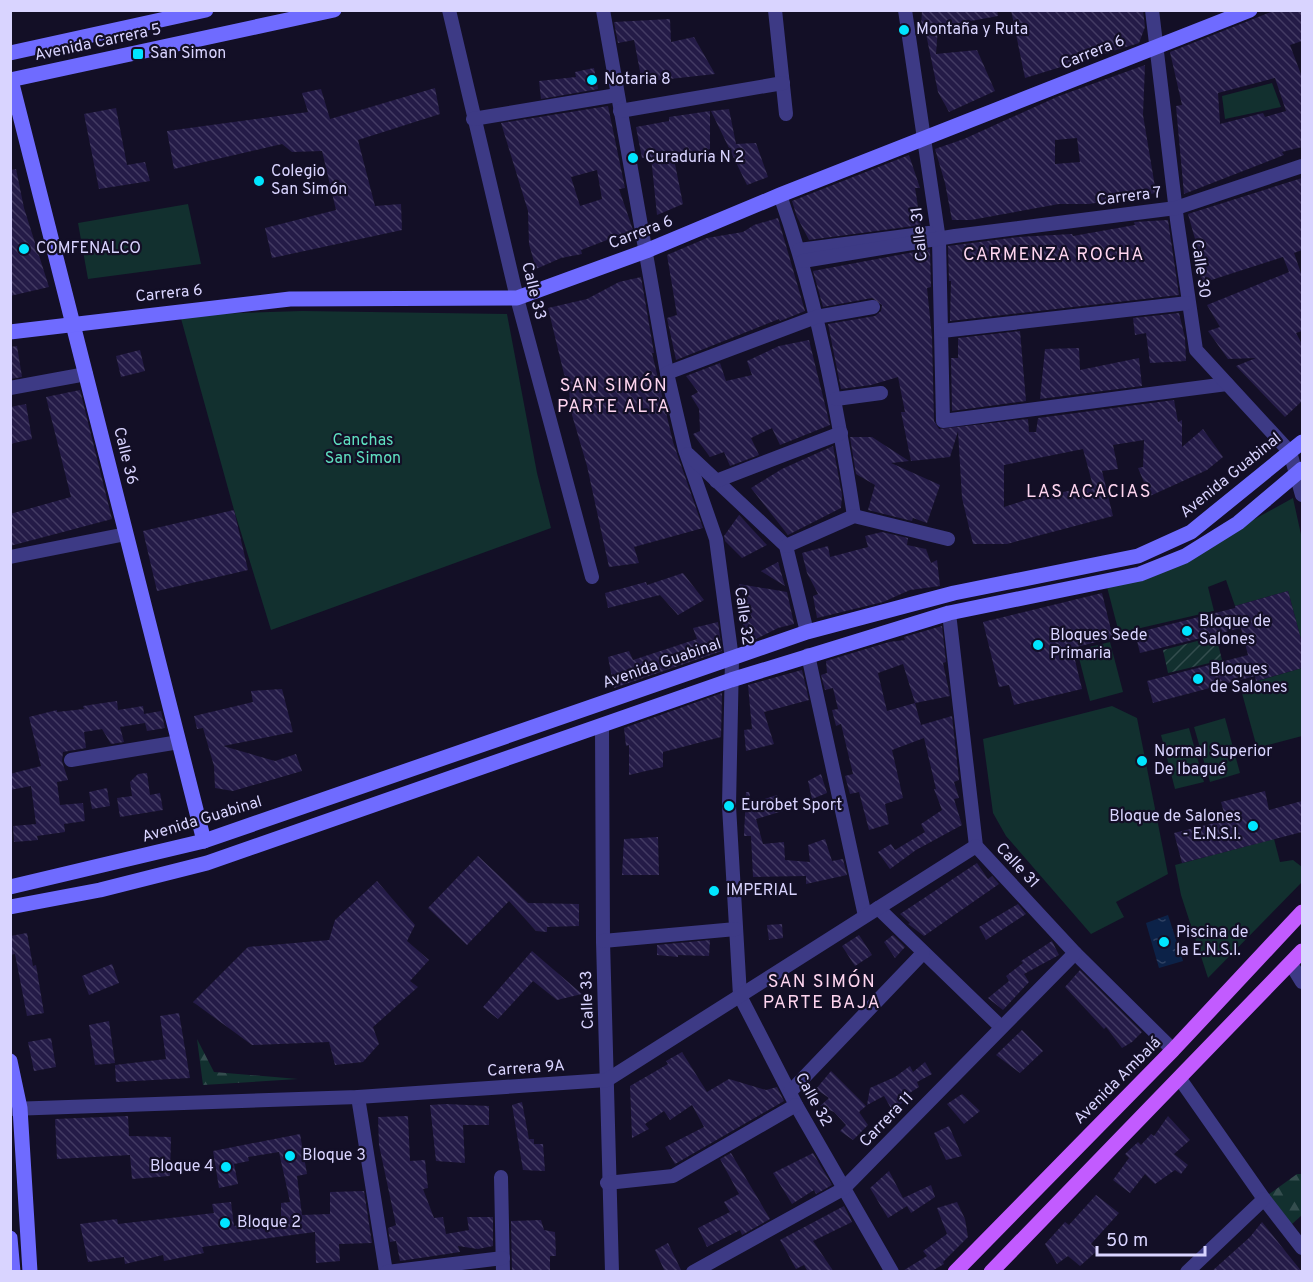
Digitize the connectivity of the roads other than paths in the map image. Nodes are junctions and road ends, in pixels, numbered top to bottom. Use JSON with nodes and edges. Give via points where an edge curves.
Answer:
{"nodes":[{"id":1,"x":206,"y":10,"type":"edge"},
{"id":2,"x":334,"y":10,"type":"edge"},
{"id":3,"x":448,"y":10,"type":"edge"},
{"id":4,"x":603,"y":10,"type":"edge"},
{"id":5,"x":775,"y":10,"type":"edge"},
{"id":6,"x":905,"y":10,"type":"edge"},
{"id":7,"x":1152,"y":10,"type":"edge"},
{"id":8,"x":1250,"y":10,"type":"edge"},
{"id":9,"x":171,"y":14,"type":"edge"},
{"id":10,"x":1158,"y":47,"type":"junction"},
{"id":11,"x":10,"y":53,"type":"edge"},
{"id":12,"x":11,"y":80,"type":"edge"},
{"id":13,"x":783,"y":83,"type":"junction"},
{"id":14,"x":617,"y":95,"type":"junction"},
{"id":15,"x":620,"y":111,"type":"junction"},
{"id":16,"x":786,"y":114,"type":"dead end"},
{"id":17,"x":472,"y":119,"type":"junction"},
{"id":18,"x":925,"y":140,"type":"junction"},
{"id":19,"x":1302,"y":166,"type":"edge"},
{"id":20,"x":780,"y":195,"type":"junction"},
{"id":21,"x":1176,"y":208,"type":"junction"},
{"id":22,"x":939,"y":236,"type":"junction"},
{"id":23,"x":646,"y":251,"type":"junction"},
{"id":24,"x":801,"y":256,"type":"junction"},
{"id":25,"x":517,"y":298,"type":"junction"},
{"id":26,"x":1188,"y":303,"type":"junction"},
{"id":27,"x":873,"y":307,"type":"dead end"},
{"id":28,"x":816,"y":317,"type":"junction"},
{"id":29,"x":73,"y":323,"type":"junction"},
{"id":30,"x":942,"y":331,"type":"junction"},
{"id":31,"x":10,"y":332,"type":"edge"},
{"id":32,"x":668,"y":373,"type":"junction"},
{"id":33,"x":86,"y":374,"type":"junction"},
{"id":34,"x":1227,"y":384,"type":"junction"},
{"id":35,"x":10,"y":388,"type":"edge"},
{"id":36,"x":881,"y":393,"type":"dead end"},
{"id":37,"x":836,"y":399,"type":"junction"},
{"id":38,"x":841,"y":433,"type":"junction"},
{"id":39,"x":1302,"y":442,"type":"edge"},
{"id":40,"x":685,"y":450,"type":"junction"},
{"id":41,"x":1290,"y":452,"type":"junction"},
{"id":42,"x":1300,"y":471,"type":"edge"},
{"id":43,"x":716,"y":481,"type":"junction"},
{"id":44,"x":1302,"y":495,"type":"edge"},
{"id":45,"x":854,"y":516,"type":"junction"},
{"id":46,"x":126,"y":534,"type":"junction"},
{"id":47,"x":948,"y":539,"type":"dead end"},
{"id":48,"x":786,"y":546,"type":"junction"},
{"id":49,"x":10,"y":557,"type":"edge"},
{"id":50,"x":592,"y":578,"type":"dead end"},
{"id":51,"x":949,"y":613,"type":"junction"},
{"id":52,"x":807,"y":632,"type":"junction"},
{"id":53,"x":808,"y":655,"type":"junction"},
{"id":54,"x":732,"y":659,"type":"junction"},
{"id":55,"x":731,"y":680,"type":"junction"},
{"id":56,"x":602,"y":728,"type":"junction"},
{"id":57,"x":178,"y":742,"type":"junction"},
{"id":58,"x":71,"y":760,"type":"dead end"},
{"id":59,"x":204,"y":841,"type":"junction"},
{"id":60,"x":976,"y":846,"type":"junction"},
{"id":61,"x":10,"y":887,"type":"edge"},
{"id":62,"x":10,"y":907,"type":"edge"},
{"id":63,"x":878,"y":908,"type":"junction"},
{"id":64,"x":1302,"y":912,"type":"edge"},
{"id":65,"x":865,"y":916,"type":"junction"},
{"id":66,"x":735,"y":929,"type":"junction"},
{"id":67,"x":603,"y":941,"type":"junction"},
{"id":68,"x":1302,"y":951,"type":"edge"},
{"id":69,"x":923,"y":953,"type":"junction"},
{"id":70,"x":1075,"y":953,"type":"junction"},
{"id":71,"x":1291,"y":964,"type":"junction"},
{"id":72,"x":1302,"y":982,"type":"edge"},
{"id":73,"x":740,"y":996,"type":"junction"},
{"id":74,"x":1001,"y":1027,"type":"junction"},
{"id":75,"x":1173,"y":1050,"type":"junction"},
{"id":76,"x":10,"y":1060,"type":"edge"},
{"id":77,"x":1180,"y":1079,"type":"junction"},
{"id":78,"x":607,"y":1080,"type":"junction"},
{"id":79,"x":790,"y":1092,"type":"junction"},
{"id":80,"x":358,"y":1097,"type":"junction"},
{"id":81,"x":796,"y":1106,"type":"junction"},
{"id":82,"x":15,"y":1108,"type":"edge"},
{"id":83,"x":501,"y":1177,"type":"dead end"},
{"id":84,"x":607,"y":1183,"type":"junction"},
{"id":85,"x":843,"y":1189,"type":"junction"},
{"id":86,"x":1264,"y":1199,"type":"junction"},
{"id":87,"x":10,"y":1238,"type":"edge"},
{"id":88,"x":1302,"y":1248,"type":"edge"},
{"id":89,"x":503,"y":1265,"type":"edge"},
{"id":90,"x":13,"y":1272,"type":"edge"},
{"id":91,"x":30,"y":1272,"type":"edge"},
{"id":92,"x":387,"y":1272,"type":"edge"},
{"id":93,"x":612,"y":1272,"type":"edge"},
{"id":94,"x":693,"y":1272,"type":"edge"},
{"id":95,"x":892,"y":1272,"type":"edge"},
{"id":96,"x":955,"y":1272,"type":"edge"},
{"id":97,"x":991,"y":1272,"type":"edge"},
{"id":98,"x":1187,"y":1272,"type":"edge"}],
"edges":[{"from":1,"to":9,"type":"main road","name":"Avenida Carrera 5"},
{"from":2,"to":12,"type":"main road","name":"Avenida Carrera 5"},
{"from":3,"to":17,"type":"street","name":"Calle 33"},
{"from":4,"to":14,"type":"street","name":"Calle 32"},
{"from":5,"to":13,"type":"street"},
{"from":6,"to":18,"type":"street","name":"Calle 31"},
{"from":7,"to":10,"type":"street","name":"Calle 30"},
{"from":8,"to":10,"type":"main road","name":"Carrera 6"},
{"from":9,"to":11,"type":"main road","name":"Avenida Carrera 5"},
{"from":10,"to":18,"type":"main road","name":"Carrera 6"},
{"from":10,"to":21,"type":"street","name":"Calle 30"},
{"from":12,"to":29,"type":"main road","name":"Calle 36"},
{"from":13,"to":15,"type":"street"},
{"from":13,"to":16,"type":"street"},
{"from":14,"to":15,"type":"street","name":"Calle 32"},
{"from":14,"to":17,"type":"street"},
{"from":15,"to":23,"type":"street","name":"Calle 32"},
{"from":17,"to":25,"type":"street","name":"Calle 33"},
{"from":18,"to":20,"type":"main road","name":"Carrera 6"},
{"from":18,"to":22,"type":"street","name":"Calle 31"},
{"from":19,"to":21,"type":"street","name":"Carrera 7"},
{"from":20,"to":23,"type":"main road","name":"Carrera 6"},
{"from":20,"to":24,"type":"street"},
{"from":21,"to":22,"type":"street","name":"Carrera 7"},
{"from":21,"to":26,"type":"street","name":"Calle 30"},
{"from":22,"to":24,"type":"street","name":"Carrera 7"},
{"from":22,"to":30,"type":"street","name":"Calle 31"},
{"from":23,"to":25,"type":"main road","name":"Carrera 6"},
{"from":23,"to":32,"type":"street","name":"Calle 32"},
{"from":24,"to":28,"type":"street"},
{"from":25,"to":29,"type":"main road","name":"Carrera 6","via":[[290,299]]},
{"from":25,"to":50,"type":"street","name":"Calle 33"},
{"from":26,"to":30,"type":"street"},
{"from":26,"to":34,"type":"street","name":"Calle 30","via":[[1196,350]]},
{"from":27,"to":28,"type":"street"},
{"from":28,"to":32,"type":"street"},
{"from":28,"to":37,"type":"street"},
{"from":29,"to":31,"type":"main road","name":"Carrera 6"},
{"from":29,"to":33,"type":"main road","name":"Calle 36"},
{"from":30,"to":34,"type":"street","name":"Calle 31","via":[[943,421]]},
{"from":32,"to":40,"type":"street","name":"Calle 32"},
{"from":33,"to":35,"type":"street"},
{"from":33,"to":46,"type":"main road","name":"Calle 36"},
{"from":34,"to":41,"type":"street","name":"Calle 30"},
{"from":36,"to":37,"type":"street"},
{"from":37,"to":38,"type":"street"},
{"from":38,"to":43,"type":"street"},
{"from":38,"to":45,"type":"street"},
{"from":39,"to":41,"type":"main road","name":"Avenida Guabinal"},
{"from":40,"to":43,"type":"street"},
{"from":40,"to":54,"type":"street","name":"Calle 32","via":[[716,539]]},
{"from":41,"to":42,"type":"street","name":"Calle 30"},
{"from":41,"to":52,"type":"main road","name":"Avenida Guabinal","via":[[1191,532],[1138,556],[954,593]]},
{"from":42,"to":44,"type":"street","name":"Calle 30"},
{"from":42,"to":51,"type":"main road","via":[[1238,523],[1185,556],[1140,574]]},
{"from":43,"to":48,"type":"street"},
{"from":45,"to":47,"type":"street"},
{"from":45,"to":48,"type":"street"},
{"from":46,"to":49,"type":"street"},
{"from":46,"to":57,"type":"main road","name":"Calle 36"},
{"from":48,"to":52,"type":"street"},
{"from":51,"to":53,"type":"main road"},
{"from":51,"to":60,"type":"street","name":"Calle 31"},
{"from":52,"to":54,"type":"main road","name":"Avenida Guabinal"},
{"from":53,"to":55,"type":"main road"},
{"from":53,"to":65,"type":"street"},
{"from":54,"to":55,"type":"street","name":"Calle 32"},
{"from":54,"to":59,"type":"main road","name":"Avenida Guabinal"},
{"from":55,"to":56,"type":"main road"},
{"from":55,"to":66,"type":"street","name":"Calle 32","via":[[729,806]]},
{"from":56,"to":62,"type":"main road","via":[[207,863],[100,890]]},
{"from":56,"to":67,"type":"street","name":"Calle 33"},
{"from":57,"to":58,"type":"street"},
{"from":57,"to":59,"type":"main road","name":"Calle 36"},
{"from":59,"to":61,"type":"main road","name":"Avenida Guabinal"},
{"from":60,"to":63,"type":"street","name":"Carrera 9A"},
{"from":60,"to":70,"type":"street","name":"Calle 31"},
{"from":63,"to":65,"type":"street","name":"Carrera 9A"},
{"from":63,"to":69,"type":"street"},
{"from":64,"to":75,"type":"main road","name":"Avenida Ambalá"},
{"from":65,"to":73,"type":"street","name":"Carrera 9A"},
{"from":66,"to":67,"type":"street"},
{"from":66,"to":73,"type":"street","name":"Calle 32"},
{"from":67,"to":78,"type":"street","name":"Calle 33"},
{"from":68,"to":71,"type":"main road"},
{"from":69,"to":74,"type":"street"},
{"from":69,"to":79,"type":"street"},
{"from":70,"to":74,"type":"street","name":"Carrera 11"},
{"from":70,"to":75,"type":"street","name":"Calle 31"},
{"from":71,"to":72,"type":"street"},
{"from":71,"to":77,"type":"main road"},
{"from":73,"to":78,"type":"street","name":"Carrera 9A"},
{"from":73,"to":79,"type":"street","name":"Calle 32"},
{"from":74,"to":85,"type":"street","name":"Carrera 11"},
{"from":75,"to":96,"type":"main road","name":"Avenida Ambalá"},
{"from":76,"to":82,"type":"main road"},
{"from":77,"to":86,"type":"street"},
{"from":77,"to":97,"type":"main road"},
{"from":78,"to":80,"type":"street","name":"Carrera 9A"},
{"from":78,"to":84,"type":"street","name":"Calle 33"},
{"from":79,"to":81,"type":"street","name":"Calle 32"},
{"from":80,"to":82,"type":"street","name":"Carrera 9A"},
{"from":80,"to":92,"type":"street"},
{"from":81,"to":84,"type":"street","via":[[673,1176]]},
{"from":81,"to":85,"type":"street","name":"Calle 32"},
{"from":82,"to":91,"type":"main road"},
{"from":83,"to":89,"type":"street"},
{"from":84,"to":93,"type":"street","name":"Calle 33"},
{"from":85,"to":94,"type":"street","name":"Carrera 11"},
{"from":85,"to":95,"type":"street","name":"Calle 32"},
{"from":86,"to":88,"type":"street"},
{"from":86,"to":98,"type":"street"},
{"from":87,"to":90,"type":"main road"},
{"from":89,"to":92,"type":"street"}]}
